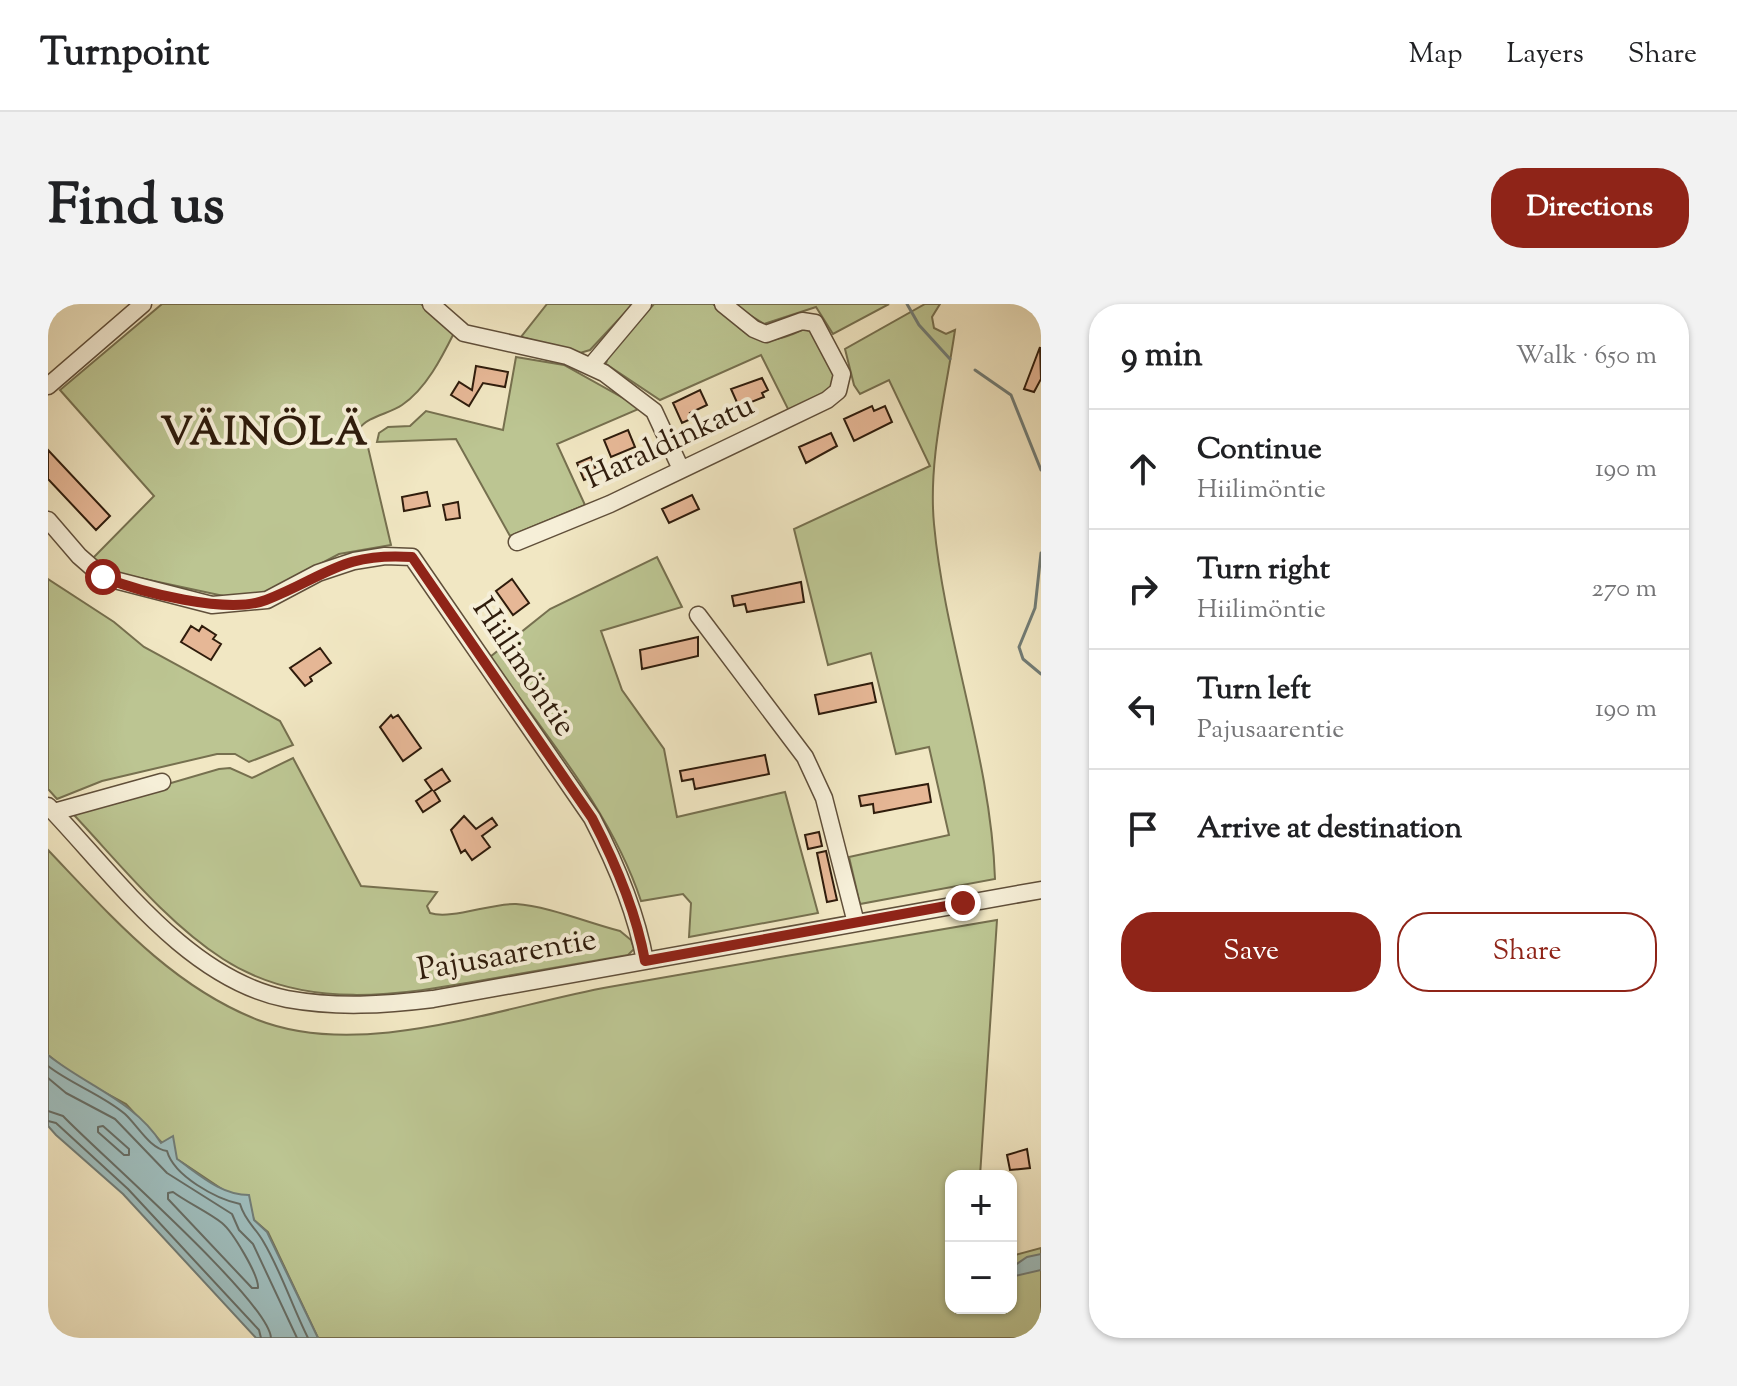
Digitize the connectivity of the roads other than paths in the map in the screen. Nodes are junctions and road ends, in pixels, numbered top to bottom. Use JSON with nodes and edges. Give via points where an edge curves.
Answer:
{"nodes":[{"id":1,"x":143,"y":304,"type":"edge"},
{"id":2,"x":643,"y":304,"type":"edge"},
{"id":3,"x":723,"y":304,"type":"edge"},
{"id":4,"x":436,"y":306,"type":"edge"},
{"id":5,"x":591,"y":366,"type":"junction"},
{"id":6,"x":48,"y":386,"type":"edge"},
{"id":7,"x":680,"y":467,"type":"junction"},
{"id":8,"x":48,"y":520,"type":"edge"},
{"id":9,"x":517,"y":542,"type":"dead end"},
{"id":10,"x":698,"y":615,"type":"dead end"},
{"id":11,"x":162,"y":782,"type":"dead end"},
{"id":12,"x":51,"y":809,"type":"edge"},
{"id":13,"x":1041,"y":890,"type":"edge"},
{"id":14,"x":856,"y":923,"type":"junction"},
{"id":15,"x":645,"y":961,"type":"junction"}],
"edges":[{"from":1,"to":6,"type":"street"},
{"from":2,"to":5,"type":"street"},
{"from":3,"to":7,"type":"street","name":"Haraldinkatu","via":[[766,334],[802,321],[815,323],[839,365],[841,385],[827,400]]},
{"from":4,"to":5,"type":"street","via":[[464,333]]},
{"from":5,"to":7,"type":"street","via":[[654,411]]},
{"from":7,"to":9,"type":"street","name":"Haraldinkatu","via":[[610,504]]},
{"from":8,"to":15,"type":"street","name":"Hiilimöntie","via":[[103,577],[212,605],[267,600],[354,561],[412,557],[592,818],[610,852]]},
{"from":10,"to":14,"type":"street","via":[[805,757],[824,798]]},
{"from":11,"to":12,"type":"street"},
{"from":12,"to":15,"type":"street","name":"Pajusaarentie","via":[[183,944],[219,971],[284,998],[380,1005]]},
{"from":13,"to":14,"type":"street","name":"Pajusaarentie"},
{"from":14,"to":15,"type":"street","name":"Pajusaarentie"}]}
